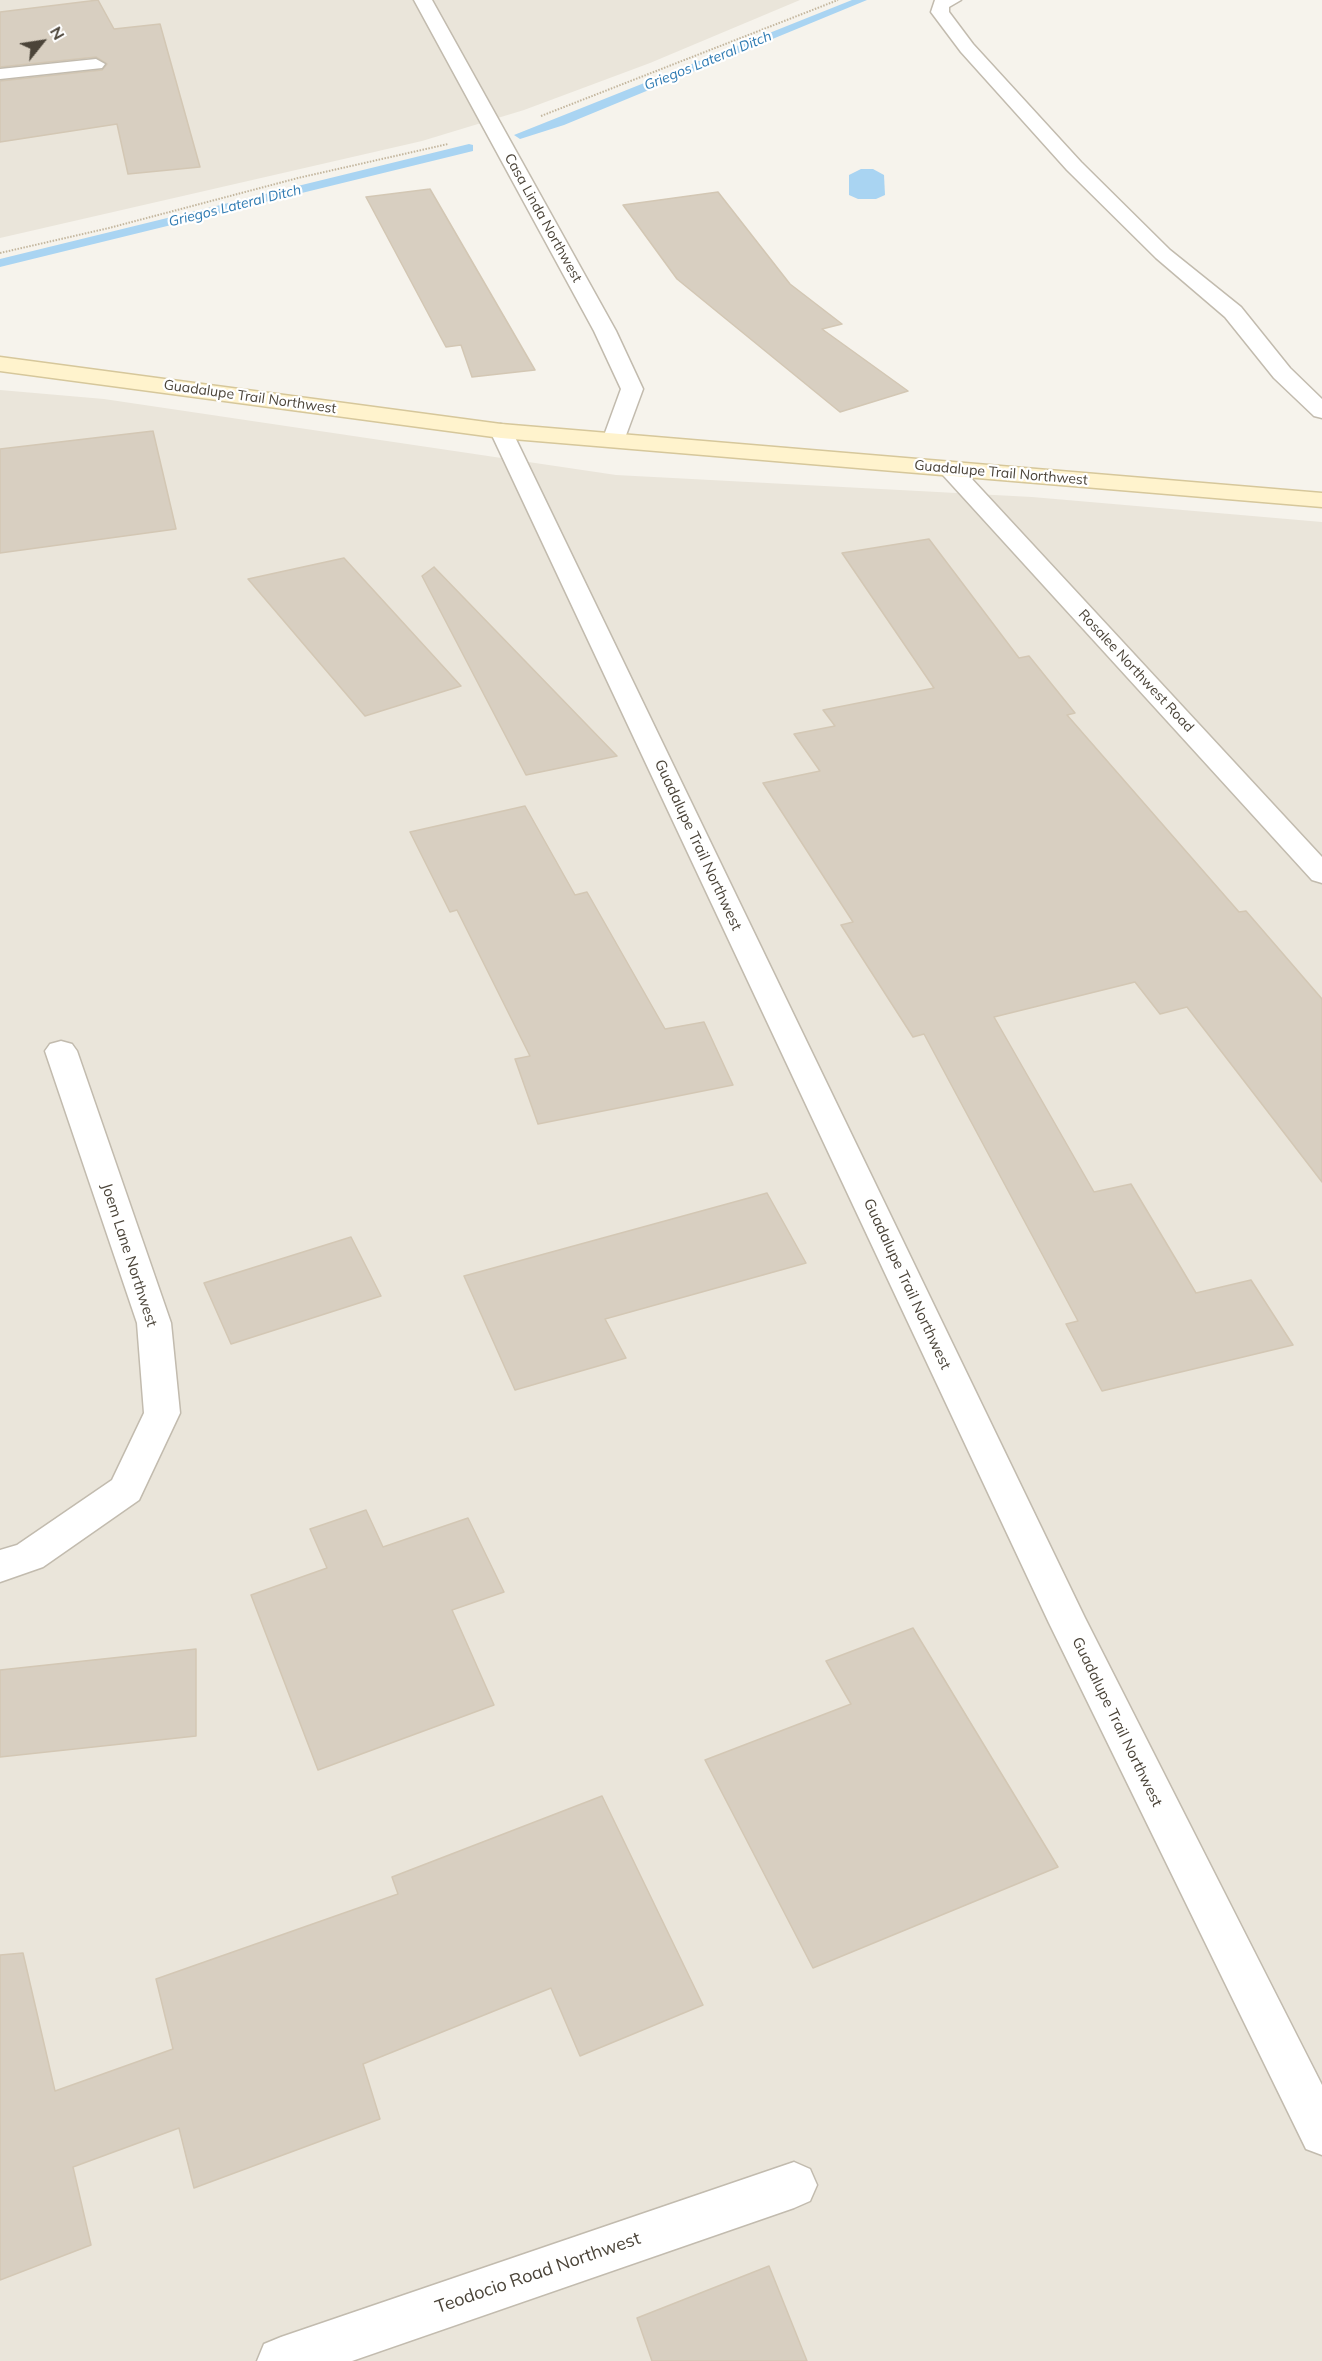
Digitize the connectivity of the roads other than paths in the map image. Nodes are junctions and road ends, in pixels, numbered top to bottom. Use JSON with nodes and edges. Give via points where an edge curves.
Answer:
{"nodes":[{"id":1,"x":423,"y":0,"type":"edge"},
{"id":2,"x":952,"y":0,"type":"edge"},
{"id":3,"x":96,"y":64,"type":"dead end"},
{"id":4,"x":0,"y":74,"type":"edge"},
{"id":5,"x":0,"y":364,"type":"edge"},
{"id":6,"x":1322,"y":411,"type":"edge"},
{"id":7,"x":501,"y":431,"type":"junction"},
{"id":8,"x":614,"y":441,"type":"junction"},
{"id":9,"x":950,"y":469,"type":"junction"},
{"id":10,"x":1322,"y":500,"type":"edge"},
{"id":11,"x":1322,"y":874,"type":"edge"},
{"id":12,"x":61,"y":1051,"type":"dead end"},
{"id":13,"x":0,"y":1566,"type":"edge"},
{"id":14,"x":1322,"y":2133,"type":"edge"},
{"id":15,"x":794,"y":2185,"type":"dead end"},
{"id":16,"x":281,"y":2361,"type":"edge"}],
"edges":[{"from":1,"to":8,"type":"street","name":"Casa Linda Northwest","via":[[605,331],[632,388]]},
{"from":2,"to":6,"type":"street","via":[[941,4],[940,12],[975,56],[1082,174],[1163,254],[1233,312],[1282,373]]},
{"from":3,"to":4,"type":"street"},
{"from":5,"to":7,"type":"street","name":"Guadalupe Trail Northwest"},
{"from":7,"to":8,"type":"street","name":"Guadalupe Trail Northwest"},
{"from":7,"to":14,"type":"street","name":"Guadalupe Trail Northwest","via":[[1068,1623]]},
{"from":8,"to":9,"type":"street","name":"Guadalupe Trail Northwest"},
{"from":9,"to":10,"type":"street","name":"Guadalupe Trail Northwest"},
{"from":9,"to":11,"type":"street","name":"Rosalee Northwest Road"},
{"from":12,"to":13,"type":"street","name":"Joem Lane Northwest","via":[[154,1323],[162,1413],[126,1490],[30,1557]]},
{"from":15,"to":16,"type":"street","name":"Teodocio Road Northwest"}]}
